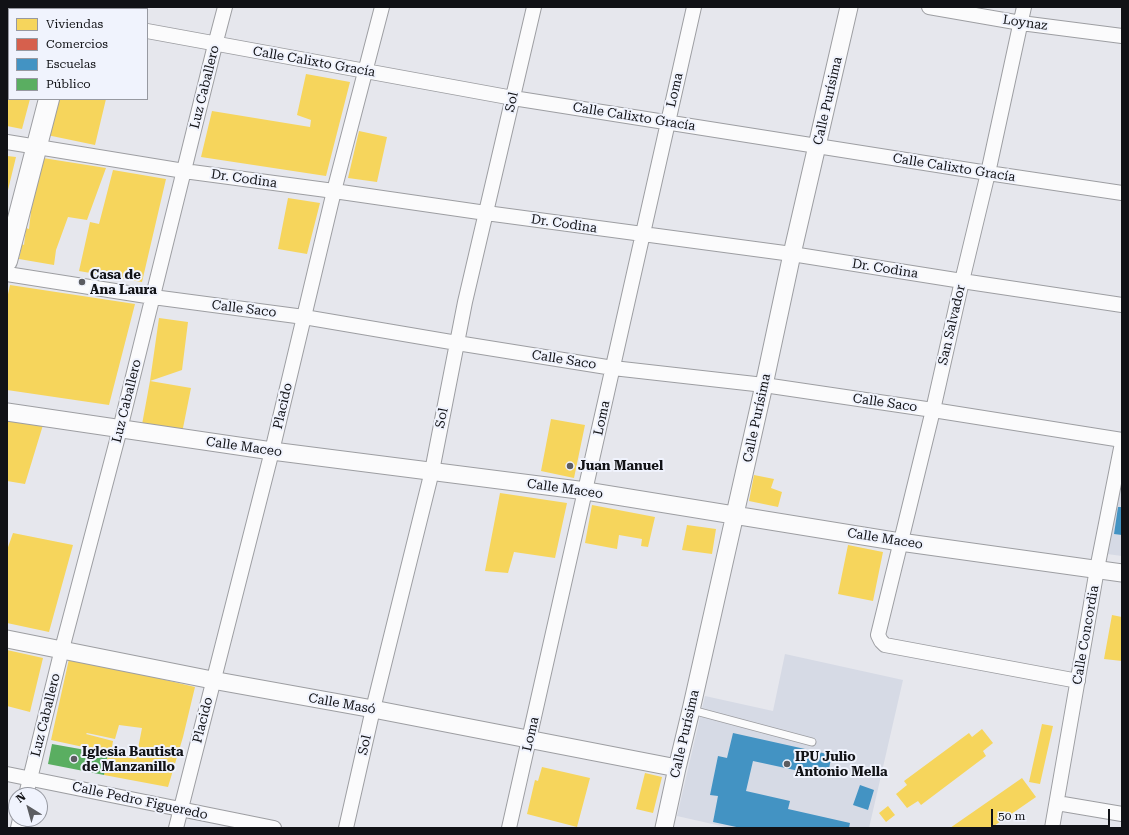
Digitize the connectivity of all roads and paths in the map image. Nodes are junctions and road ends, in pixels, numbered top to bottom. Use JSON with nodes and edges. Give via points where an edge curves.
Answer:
{"nodes":[{"id":1,"x":225,"y":7,"type":"edge"},
{"id":2,"x":382,"y":7,"type":"edge"},
{"id":3,"x":534,"y":7,"type":"edge"},
{"id":4,"x":694,"y":7,"type":"edge"},
{"id":5,"x":849,"y":7,"type":"edge"},
{"id":6,"x":929,"y":7,"type":"edge"},
{"id":7,"x":1024,"y":7,"type":"edge"},
{"id":8,"x":1021,"y":23,"type":"junction"},
{"id":9,"x":148,"y":31,"type":"edge"},
{"id":10,"x":1122,"y":36,"type":"edge"},
{"id":11,"x":215,"y":45,"type":"junction"},
{"id":12,"x":365,"y":70,"type":"junction"},
{"id":13,"x":513,"y":98,"type":"junction"},
{"id":14,"x":49,"y":100,"type":"edge"},
{"id":15,"x":667,"y":122,"type":"junction"},
{"id":16,"x":7,"y":142,"type":"edge"},
{"id":17,"x":37,"y":146,"type":"junction"},
{"id":18,"x":818,"y":146,"type":"junction"},
{"id":19,"x":184,"y":171,"type":"junction"},
{"id":20,"x":988,"y":173,"type":"junction"},
{"id":21,"x":334,"y":191,"type":"junction"},
{"id":22,"x":1122,"y":193,"type":"edge"},
{"id":23,"x":486,"y":214,"type":"junction"},
{"id":24,"x":643,"y":235,"type":"junction"},
{"id":25,"x":792,"y":254,"type":"junction"},
{"id":26,"x":7,"y":261,"type":"edge"},
{"id":27,"x":7,"y":274,"type":"edge"},
{"id":28,"x":962,"y":281,"type":"junction"},
{"id":29,"x":153,"y":297,"type":"junction"},
{"id":30,"x":1122,"y":305,"type":"edge"},
{"id":31,"x":304,"y":317,"type":"junction"},
{"id":32,"x":457,"y":344,"type":"junction"},
{"id":33,"x":613,"y":368,"type":"junction"},
{"id":34,"x":764,"y":385,"type":"junction"},
{"id":35,"x":933,"y":410,"type":"junction"},
{"id":36,"x":7,"y":412,"type":"edge"},
{"id":37,"x":120,"y":429,"type":"junction"},
{"id":38,"x":1122,"y":440,"type":"edge"},
{"id":39,"x":1122,"y":443,"type":"edge"},
{"id":40,"x":272,"y":451,"type":"junction"},
{"id":41,"x":432,"y":472,"type":"junction"},
{"id":42,"x":586,"y":491,"type":"junction"},
{"id":43,"x":736,"y":514,"type":"junction"},
{"id":44,"x":900,"y":542,"type":"junction"},
{"id":45,"x":1097,"y":569,"type":"junction"},
{"id":46,"x":1122,"y":573,"type":"edge"},
{"id":47,"x":7,"y":639,"type":"edge"},
{"id":48,"x":62,"y":649,"type":"junction"},
{"id":49,"x":212,"y":680,"type":"junction"},
{"id":50,"x":1078,"y":681,"type":"junction"},
{"id":51,"x":373,"y":709,"type":"junction"},
{"id":52,"x":691,"y":710,"type":"junction"},
{"id":53,"x":530,"y":740,"type":"junction"},
{"id":54,"x":812,"y":742,"type":"dead end"},
{"id":55,"x":677,"y":768,"type":"junction"},
{"id":56,"x":7,"y":774,"type":"edge"},
{"id":57,"x":30,"y":779,"type":"junction"},
{"id":58,"x":28,"y":787,"type":"edge"},
{"id":59,"x":1057,"y":804,"type":"junction"},
{"id":60,"x":180,"y":810,"type":"junction"},
{"id":61,"x":1122,"y":814,"type":"edge"},
{"id":62,"x":176,"y":828,"type":"edge"},
{"id":63,"x":274,"y":828,"type":"edge"},
{"id":64,"x":346,"y":828,"type":"edge"},
{"id":65,"x":509,"y":828,"type":"edge"},
{"id":66,"x":664,"y":828,"type":"edge"},
{"id":67,"x":1052,"y":828,"type":"edge"}],
"edges":[{"from":1,"to":11,"type":"street","name":"Luz Caballero"},
{"from":2,"to":12,"type":"street","name":"Placido"},
{"from":3,"to":13,"type":"street","name":"Sol"},
{"from":4,"to":15,"type":"street","name":"Loma"},
{"from":5,"to":18,"type":"street","name":"Calle Purísima"},
{"from":6,"to":8,"type":"street","name":"Loynaz"},
{"from":7,"to":8,"type":"street","name":"San Salvador"},
{"from":8,"to":10,"type":"street","name":"Loynaz"},
{"from":8,"to":20,"type":"street","name":"San Salvador"},
{"from":9,"to":11,"type":"street","name":"Calle Calixto Gracía"},
{"from":11,"to":12,"type":"street","name":"Calle Calixto Gracía"},
{"from":11,"to":19,"type":"street","name":"Luz Caballero"},
{"from":12,"to":13,"type":"street","name":"Calle Calixto Gracía"},
{"from":12,"to":21,"type":"street","name":"Placido"},
{"from":13,"to":15,"type":"street","name":"Calle Calixto Gracía"},
{"from":13,"to":23,"type":"street","name":"Sol"},
{"from":14,"to":17,"type":"main road"},
{"from":15,"to":18,"type":"street","name":"Calle Calixto Gracía"},
{"from":15,"to":24,"type":"street","name":"Loma"},
{"from":16,"to":17,"type":"street","name":"Dr. Codina"},
{"from":17,"to":19,"type":"street","name":"Dr. Codina"},
{"from":17,"to":26,"type":"main road"},
{"from":18,"to":20,"type":"street","name":"Calle Calixto Gracía"},
{"from":18,"to":25,"type":"street","name":"Calle Purísima"},
{"from":19,"to":21,"type":"street","name":"Dr. Codina"},
{"from":19,"to":29,"type":"street","name":"Luz Caballero"},
{"from":20,"to":22,"type":"street","name":"Calle Calixto Gracía"},
{"from":20,"to":28,"type":"street","name":"San Salvador"},
{"from":21,"to":23,"type":"street","name":"Dr. Codina"},
{"from":21,"to":31,"type":"street","name":"Placido"},
{"from":23,"to":24,"type":"street","name":"Dr. Codina"},
{"from":23,"to":32,"type":"street","name":"Sol"},
{"from":24,"to":25,"type":"street","name":"Dr. Codina"},
{"from":24,"to":33,"type":"street","name":"Loma"},
{"from":25,"to":28,"type":"street","name":"Dr. Codina"},
{"from":25,"to":34,"type":"street","name":"Calle Purísima"},
{"from":27,"to":29,"type":"street","name":"Calle Saco"},
{"from":28,"to":30,"type":"street","name":"Dr. Codina"},
{"from":28,"to":35,"type":"street","name":"San Salvador"},
{"from":29,"to":31,"type":"street","name":"Calle Saco"},
{"from":29,"to":37,"type":"street","name":"Luz Caballero"},
{"from":31,"to":32,"type":"street","name":"Calle Saco"},
{"from":31,"to":40,"type":"street","name":"Placido"},
{"from":32,"to":33,"type":"street","name":"Calle Saco"},
{"from":32,"to":41,"type":"street","name":"Sol"},
{"from":33,"to":34,"type":"street","name":"Calle Saco"},
{"from":33,"to":42,"type":"street","name":"Loma"},
{"from":34,"to":35,"type":"street","name":"Calle Saco"},
{"from":34,"to":43,"type":"street","name":"Calle Purísima"},
{"from":35,"to":38,"type":"street","name":"Calle Saco"},
{"from":35,"to":44,"type":"street","name":"San Salvador"},
{"from":36,"to":37,"type":"street","name":"Calle Maceo"},
{"from":37,"to":40,"type":"street","name":"Calle Maceo"},
{"from":37,"to":48,"type":"street","name":"Luz Caballero"},
{"from":39,"to":45,"type":"street","name":"Calle Concordia"},
{"from":40,"to":41,"type":"street","name":"Calle Maceo"},
{"from":40,"to":49,"type":"street","name":"Placido"},
{"from":41,"to":42,"type":"street","name":"Calle Maceo"},
{"from":41,"to":51,"type":"street","name":"Sol"},
{"from":42,"to":43,"type":"street","name":"Calle Maceo"},
{"from":42,"to":53,"type":"street","name":"Loma"},
{"from":43,"to":44,"type":"street","name":"Calle Maceo"},
{"from":43,"to":52,"type":"street","name":"Calle Purísima"},
{"from":44,"to":45,"type":"street","name":"Calle Maceo"},
{"from":44,"to":50,"type":"street","name":"San Salvador","via":[[878,635],[885,645]]},
{"from":45,"to":46,"type":"street","name":"Calle Maceo"},
{"from":45,"to":50,"type":"street","name":"Calle Concordia"},
{"from":47,"to":48,"type":"street","name":"Calle Masó"},
{"from":48,"to":49,"type":"street","name":"Calle Masó"},
{"from":48,"to":57,"type":"street","name":"Luz Caballero"},
{"from":49,"to":51,"type":"street","name":"Calle Masó"},
{"from":49,"to":60,"type":"street","name":"Placido"},
{"from":50,"to":59,"type":"street","name":"Calle Concordia"},
{"from":51,"to":53,"type":"street","name":"Calle Masó"},
{"from":51,"to":64,"type":"street","name":"Sol"},
{"from":52,"to":54,"type":"lane"},
{"from":52,"to":55,"type":"street","name":"Calle Purísima"},
{"from":53,"to":55,"type":"street","name":"Calle Masó"},
{"from":53,"to":65,"type":"street","name":"Loma"},
{"from":55,"to":66,"type":"street","name":"Calle Purísima"},
{"from":56,"to":57,"type":"street","name":"Calle Pedro Figueredo"},
{"from":57,"to":58,"type":"street","name":"Luz Caballero"},
{"from":57,"to":60,"type":"street","name":"Calle Pedro Figueredo"},
{"from":59,"to":61,"type":"street"},
{"from":59,"to":67,"type":"street","name":"Calle Concordia"},
{"from":60,"to":62,"type":"street","name":"Placido"},
{"from":60,"to":63,"type":"street","name":"Calle Pedro Figueredo"}]}
